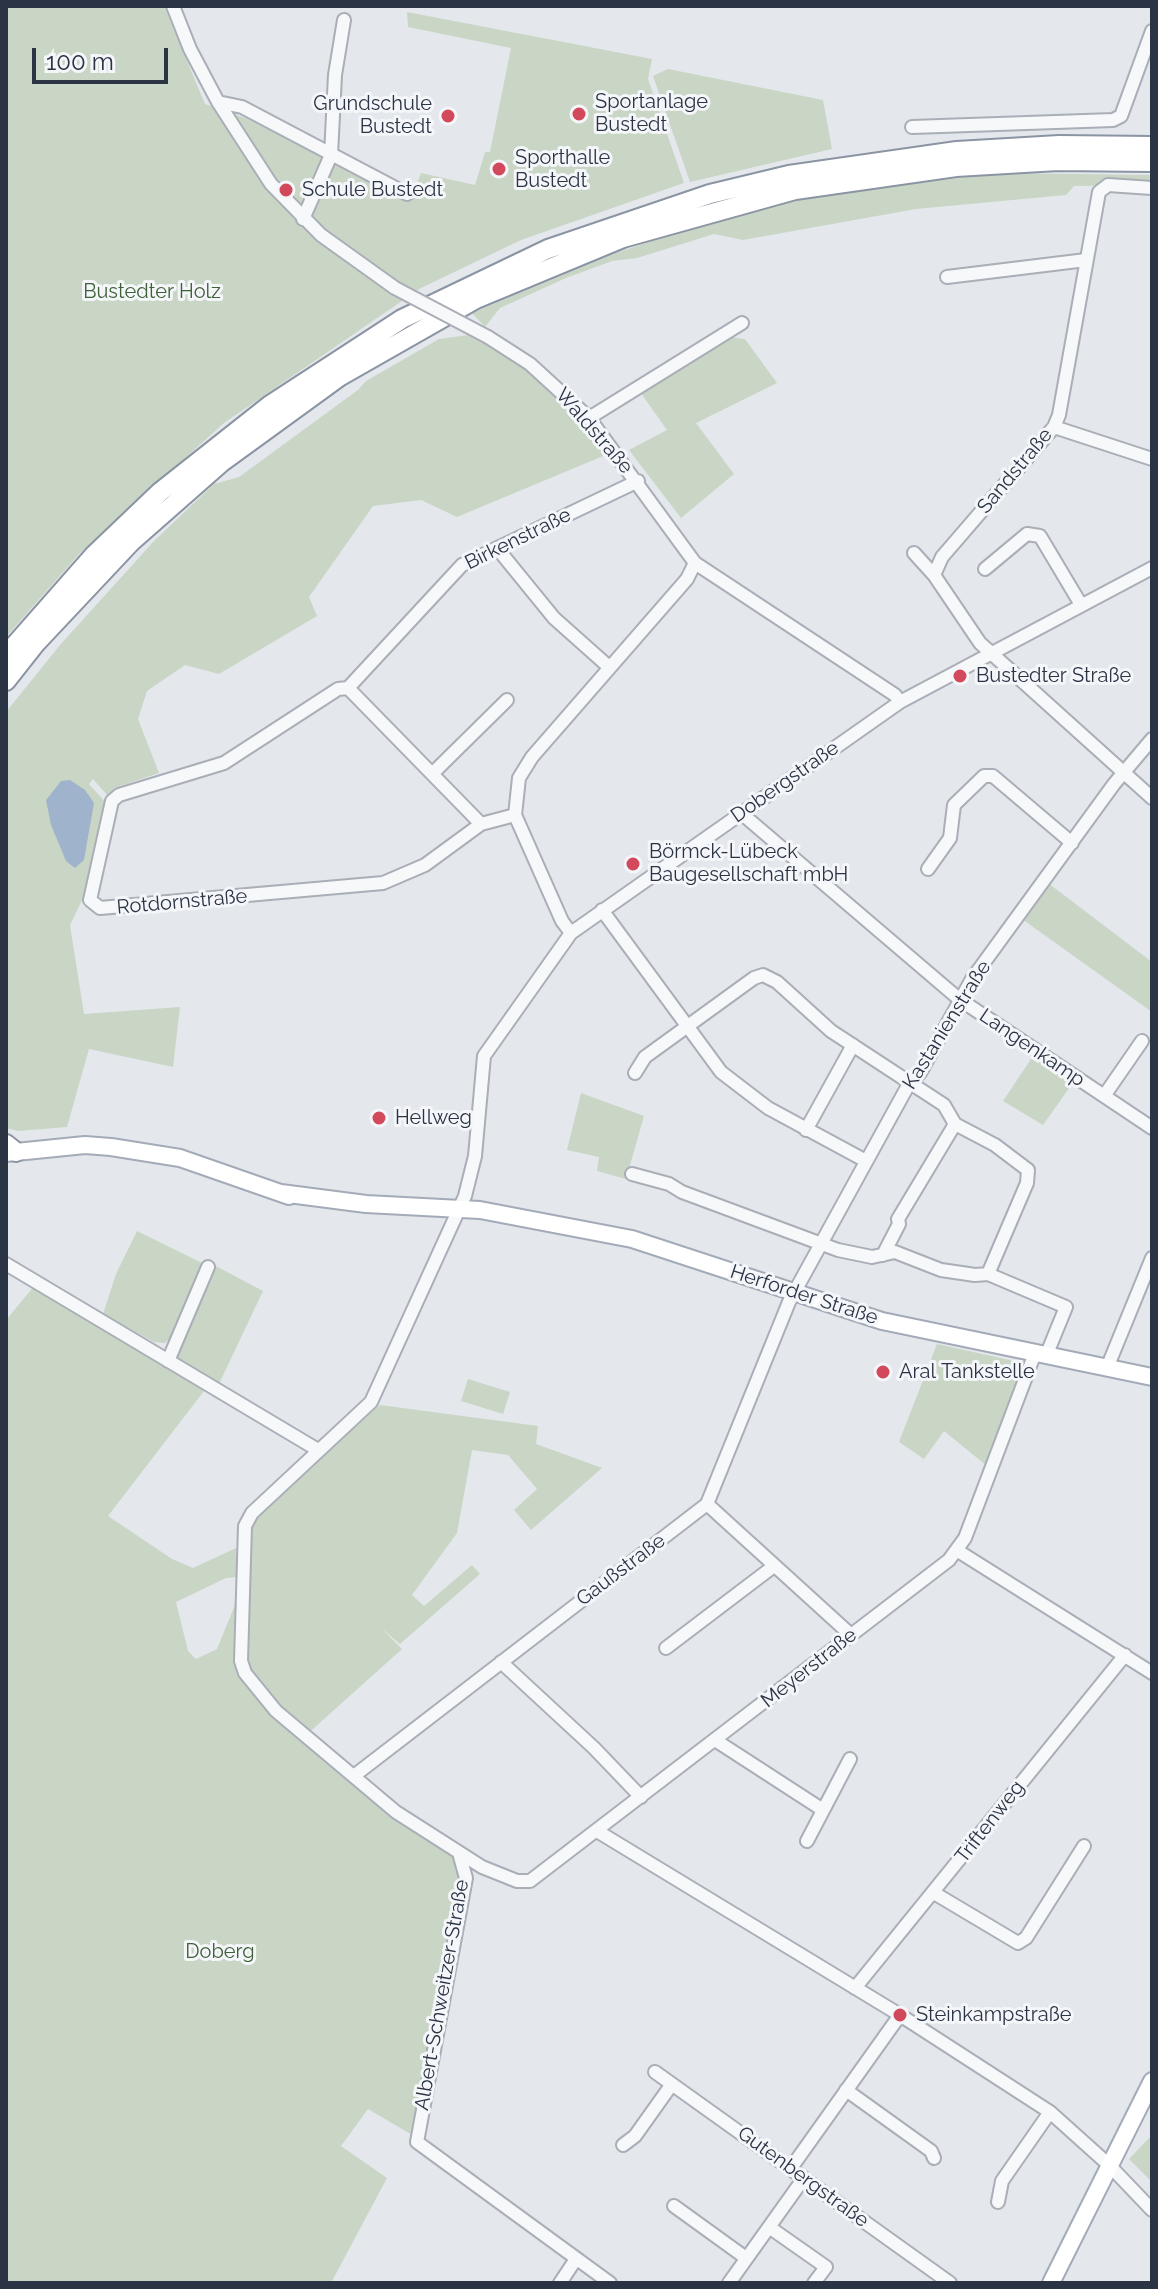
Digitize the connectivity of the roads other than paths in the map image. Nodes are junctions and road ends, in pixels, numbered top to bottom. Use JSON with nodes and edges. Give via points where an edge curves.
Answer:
{"nodes":[{"id":1,"x":173,"y":6,"type":"edge"},
{"id":2,"x":344,"y":20,"type":"dead end"},
{"id":3,"x":1152,"y":31,"type":"edge"},
{"id":4,"x":218,"y":102,"type":"junction"},
{"id":5,"x":912,"y":127,"type":"dead end"},
{"id":6,"x":1152,"y":146,"type":"edge"},
{"id":7,"x":331,"y":155,"type":"junction"},
{"id":8,"x":1152,"y":162,"type":"edge"},
{"id":9,"x":1152,"y":188,"type":"edge"},
{"id":10,"x":407,"y":194,"type":"dead end"},
{"id":11,"x":303,"y":219,"type":"junction"},
{"id":12,"x":1086,"y":260,"type":"junction"},
{"id":13,"x":947,"y":277,"type":"dead end"},
{"id":14,"x":742,"y":323,"type":"dead end"},
{"id":15,"x":589,"y":418,"type":"junction"},
{"id":16,"x":1054,"y":427,"type":"junction"},
{"id":17,"x":1152,"y":459,"type":"edge"},
{"id":18,"x":638,"y":481,"type":"junction"},
{"id":19,"x":497,"y":548,"type":"junction"},
{"id":20,"x":914,"y":553,"type":"dead end"},
{"id":21,"x":695,"y":563,"type":"junction"},
{"id":22,"x":1152,"y":568,"type":"edge"},
{"id":23,"x":985,"y":569,"type":"dead end"},
{"id":24,"x":934,"y":575,"type":"junction"},
{"id":25,"x":1080,"y":603,"type":"junction"},
{"id":26,"x":989,"y":652,"type":"junction"},
{"id":27,"x":6,"y":655,"type":"edge"},
{"id":28,"x":609,"y":667,"type":"junction"},
{"id":29,"x":6,"y":681,"type":"edge"},
{"id":30,"x":348,"y":688,"type":"junction"},
{"id":31,"x":507,"y":700,"type":"dead end"},
{"id":32,"x":900,"y":702,"type":"junction"},
{"id":33,"x":1152,"y":739,"type":"edge"},
{"id":34,"x":434,"y":772,"type":"junction"},
{"id":35,"x":1123,"y":772,"type":"junction"},
{"id":36,"x":1152,"y":798,"type":"edge"},
{"id":37,"x":741,"y":813,"type":"junction"},
{"id":38,"x":515,"y":815,"type":"junction"},
{"id":39,"x":481,"y":824,"type":"junction"},
{"id":40,"x":1072,"y":843,"type":"junction"},
{"id":41,"x":928,"y":869,"type":"dead end"},
{"id":42,"x":602,"y":910,"type":"junction"},
{"id":43,"x":571,"y":933,"type":"junction"},
{"id":44,"x":959,"y":999,"type":"junction"},
{"id":45,"x":686,"y":1026,"type":"junction"},
{"id":46,"x":1142,"y":1041,"type":"dead end"},
{"id":47,"x":853,"y":1045,"type":"junction"},
{"id":48,"x":635,"y":1073,"type":"dead end"},
{"id":49,"x":910,"y":1082,"type":"junction"},
{"id":50,"x":1104,"y":1096,"type":"junction"},
{"id":51,"x":955,"y":1124,"type":"junction"},
{"id":52,"x":1152,"y":1128,"type":"edge"},
{"id":53,"x":806,"y":1130,"type":"junction"},
{"id":54,"x":9,"y":1150,"type":"edge"},
{"id":55,"x":866,"y":1161,"type":"junction"},
{"id":56,"x":632,"y":1174,"type":"dead end"},
{"id":57,"x":458,"y":1209,"type":"junction"},
{"id":58,"x":821,"y":1242,"type":"junction"},
{"id":59,"x":883,"y":1255,"type":"junction"},
{"id":60,"x":1152,"y":1258,"type":"edge"},
{"id":61,"x":6,"y":1264,"type":"edge"},
{"id":62,"x":208,"y":1267,"type":"dead end"},
{"id":63,"x":988,"y":1274,"type":"junction"},
{"id":64,"x":794,"y":1293,"type":"junction"},
{"id":65,"x":1041,"y":1354,"type":"junction"},
{"id":66,"x":168,"y":1361,"type":"junction"},
{"id":67,"x":1107,"y":1368,"type":"junction"},
{"id":68,"x":1152,"y":1377,"type":"edge"},
{"id":69,"x":318,"y":1450,"type":"junction"},
{"id":70,"x":707,"y":1504,"type":"junction"},
{"id":71,"x":958,"y":1551,"type":"junction"},
{"id":72,"x":774,"y":1566,"type":"junction"},
{"id":73,"x":851,"y":1635,"type":"junction"},
{"id":74,"x":666,"y":1648,"type":"dead end"},
{"id":75,"x":1125,"y":1655,"type":"junction"},
{"id":76,"x":501,"y":1662,"type":"junction"},
{"id":77,"x":1152,"y":1673,"type":"edge"},
{"id":78,"x":715,"y":1740,"type":"junction"},
{"id":79,"x":850,"y":1759,"type":"dead end"},
{"id":80,"x":355,"y":1775,"type":"junction"},
{"id":81,"x":641,"y":1797,"type":"junction"},
{"id":82,"x":823,"y":1810,"type":"junction"},
{"id":83,"x":597,"y":1831,"type":"junction"},
{"id":84,"x":807,"y":1841,"type":"dead end"},
{"id":85,"x":1084,"y":1846,"type":"dead end"},
{"id":86,"x":459,"y":1853,"type":"junction"},
{"id":87,"x":482,"y":1867,"type":"junction"},
{"id":88,"x":466,"y":1878,"type":"junction"},
{"id":89,"x":934,"y":1893,"type":"junction"},
{"id":90,"x":855,"y":1988,"type":"junction"},
{"id":91,"x":900,"y":2015,"type":"junction"},
{"id":92,"x":655,"y":2072,"type":"dead end"},
{"id":93,"x":1152,"y":2081,"type":"edge"},
{"id":94,"x":672,"y":2084,"type":"junction"},
{"id":95,"x":846,"y":2090,"type":"junction"},
{"id":96,"x":1050,"y":2112,"type":"junction"},
{"id":97,"x":623,"y":2145,"type":"dead end"},
{"id":98,"x":934,"y":2158,"type":"dead end"},
{"id":99,"x":1109,"y":2165,"type":"junction"},
{"id":100,"x":791,"y":2168,"type":"junction"},
{"id":101,"x":804,"y":2178,"type":"junction"},
{"id":102,"x":998,"y":2202,"type":"dead end"},
{"id":103,"x":674,"y":2206,"type":"dead end"},
{"id":104,"x":1152,"y":2210,"type":"edge"},
{"id":105,"x":769,"y":2227,"type":"junction"},
{"id":106,"x":746,"y":2258,"type":"junction"},
{"id":107,"x":576,"y":2259,"type":"junction"},
{"id":108,"x":935,"y":2279,"type":"edge"},
{"id":109,"x":560,"y":2283,"type":"edge"},
{"id":110,"x":610,"y":2283,"type":"edge"},
{"id":111,"x":729,"y":2283,"type":"edge"},
{"id":112,"x":814,"y":2283,"type":"edge"},
{"id":113,"x":950,"y":2283,"type":"edge"},
{"id":114,"x":1051,"y":2283,"type":"edge"}],
"edges":[{"from":1,"to":4,"type":"street","name":"Waldstraße"},
{"from":2,"to":7,"type":"street"},
{"from":3,"to":5,"type":"street","via":[[1121,116],[1113,120]]},
{"from":4,"to":7,"type":"street","via":[[242,107]]},
{"from":4,"to":11,"type":"street","name":"Waldstraße","via":[[252,158]]},
{"from":6,"to":27,"type":"highway","via":[[1006,147],[859,163],[710,194],[548,249],[402,319],[270,405],[160,492],[94,555]]},
{"from":7,"to":10,"type":"street"},
{"from":7,"to":11,"type":"street"},
{"from":8,"to":29,"type":"highway","via":[[956,167],[795,190],[623,238],[476,299],[339,377],[222,462],[131,542]]},
{"from":9,"to":12,"type":"street","name":"Sandstraße","via":[[1108,185],[1099,192]]},
{"from":11,"to":15,"type":"street","name":"Waldstraße","bridge":true,"via":[[395,288],[530,364]]},
{"from":12,"to":13,"type":"street"},
{"from":12,"to":16,"type":"street","name":"Sandstraße"},
{"from":14,"to":15,"type":"street"},
{"from":15,"to":18,"type":"street","name":"Waldstraße"},
{"from":16,"to":17,"type":"street"},
{"from":16,"to":24,"type":"street","name":"Sandstraße","via":[[942,557]]},
{"from":18,"to":19,"type":"street","name":"Birkenstraße"},
{"from":18,"to":21,"type":"street","name":"Waldstraße"},
{"from":19,"to":28,"type":"street","via":[[554,618]]},
{"from":19,"to":30,"type":"street","name":"Birkenstraße","via":[[462,565]]},
{"from":20,"to":24,"type":"street"},
{"from":21,"to":28,"type":"street","via":[[687,579]]},
{"from":21,"to":32,"type":"street"},
{"from":22,"to":25,"type":"street","name":"Dobergstraße"},
{"from":23,"to":25,"type":"street","via":[[1027,534],[1040,536]]},
{"from":24,"to":26,"type":"street"},
{"from":25,"to":26,"type":"street","name":"Dobergstraße"},
{"from":26,"to":32,"type":"street","name":"Dobergstraße"},
{"from":26,"to":35,"type":"street"},
{"from":28,"to":38,"type":"street","via":[[523,768],[515,789]]},
{"from":30,"to":34,"type":"street"},
{"from":30,"to":39,"type":"street","name":"Rotdornstraße","via":[[338,689],[224,763],[119,795],[112,801],[89,893],[94,905],[383,883],[425,865]]},
{"from":31,"to":34,"type":"street"},
{"from":32,"to":37,"type":"street","name":"Dobergstraße"},
{"from":33,"to":35,"type":"street","name":"Kastanienstraße"},
{"from":34,"to":39,"type":"street"},
{"from":35,"to":36,"type":"street"},
{"from":35,"to":40,"type":"street","name":"Kastanienstraße"},
{"from":37,"to":42,"type":"street","name":"Dobergstraße"},
{"from":37,"to":44,"type":"street","name":"Langenkamp"},
{"from":38,"to":39,"type":"street","name":"Rotdornstraße"},
{"from":38,"to":43,"type":"street"},
{"from":40,"to":41,"type":"street","via":[[993,776],[984,776],[954,805],[950,838]]},
{"from":40,"to":44,"type":"street","name":"Kastanienstraße"},
{"from":42,"to":43,"type":"street","name":"Dobergstraße"},
{"from":42,"to":45,"type":"street"},
{"from":43,"to":57,"type":"street","name":"Dobergstraße","via":[[484,1056],[475,1156]]},
{"from":44,"to":49,"type":"street","name":"Kastanienstraße","via":[[920,1073]]},
{"from":44,"to":50,"type":"street","name":"Langenkamp"},
{"from":45,"to":47,"type":"street","via":[[763,975]]},
{"from":45,"to":48,"type":"street","via":[[645,1057]]},
{"from":45,"to":53,"type":"street","via":[[721,1072]]},
{"from":46,"to":50,"type":"street","name":"Langenkamp"},
{"from":47,"to":49,"type":"street"},
{"from":47,"to":53,"type":"street"},
{"from":49,"to":51,"type":"street","via":[[944,1105]]},
{"from":49,"to":55,"type":"street","name":"Kastanienstraße"},
{"from":50,"to":52,"type":"street","name":"Langenkamp"},
{"from":51,"to":59,"type":"street","via":[[898,1219]]},
{"from":51,"to":63,"type":"street","via":[[1028,1170]]},
{"from":53,"to":55,"type":"street"},
{"from":54,"to":57,"type":"main road","name":"Herforder Straße","via":[[111,1147],[180,1158],[281,1193]]},
{"from":55,"to":58,"type":"street","name":"Kastanienstraße"},
{"from":56,"to":58,"type":"street"},
{"from":57,"to":64,"type":"main road","name":"Herforder Straße","via":[[632,1239]]},
{"from":57,"to":69,"type":"street","name":"Albert-Schweitzer-Straße","via":[[371,1402]]},
{"from":58,"to":59,"type":"street","via":[[849,1253]]},
{"from":58,"to":64,"type":"street","name":"Kastanienstraße"},
{"from":59,"to":63,"type":"street","via":[[895,1252],[941,1270]]},
{"from":60,"to":67,"type":"street"},
{"from":61,"to":66,"type":"street"},
{"from":62,"to":66,"type":"street"},
{"from":63,"to":65,"type":"street","via":[[1066,1307]]},
{"from":64,"to":65,"type":"main road","name":"Herforder Straße","via":[[882,1321]]},
{"from":64,"to":70,"type":"street"},
{"from":65,"to":67,"type":"main road","name":"Herforder Straße"},
{"from":65,"to":71,"type":"street"},
{"from":66,"to":69,"type":"street"},
{"from":67,"to":68,"type":"main road","name":"Herforder Straße"},
{"from":69,"to":80,"type":"street","name":"Albert-Schweitzer-Straße","via":[[245,1526],[241,1661],[250,1681],[276,1711]]},
{"from":70,"to":72,"type":"street"},
{"from":70,"to":76,"type":"street","name":"Gaußstraße"},
{"from":71,"to":73,"type":"street","name":"Meyerstraße"},
{"from":71,"to":75,"type":"street"},
{"from":72,"to":73,"type":"street"},
{"from":72,"to":74,"type":"street"},
{"from":73,"to":78,"type":"street","name":"Meyerstraße"},
{"from":75,"to":77,"type":"street"},
{"from":75,"to":89,"type":"street","name":"Triftenweg"},
{"from":76,"to":80,"type":"street","name":"Gaußstraße"},
{"from":76,"to":81,"type":"street"},
{"from":78,"to":81,"type":"street","name":"Meyerstraße"},
{"from":78,"to":82,"type":"street"},
{"from":79,"to":82,"type":"street"},
{"from":80,"to":86,"type":"street","name":"Albert-Schweitzer-Straße","via":[[396,1812]]},
{"from":81,"to":83,"type":"street","name":"Meyerstraße"},
{"from":82,"to":84,"type":"street"},
{"from":83,"to":87,"type":"street","name":"Meyerstraße","via":[[530,1881]]},
{"from":83,"to":90,"type":"street"},
{"from":85,"to":89,"type":"street","via":[[1018,1943]]},
{"from":86,"to":87,"type":"street","name":"Meyerstraße"},
{"from":86,"to":88,"type":"street","name":"Albert-Schweitzer-Straße"},
{"from":87,"to":88,"type":"street"},
{"from":88,"to":107,"type":"street","name":"Albert-Schweitzer-Straße","via":[[417,2142]]},
{"from":89,"to":90,"type":"street","name":"Triftenweg"},
{"from":90,"to":91,"type":"street"},
{"from":91,"to":95,"type":"street"},
{"from":91,"to":96,"type":"street"},
{"from":92,"to":94,"type":"street","name":"Gutenbergstraße"},
{"from":93,"to":99,"type":"main road"},
{"from":94,"to":97,"type":"street"},
{"from":94,"to":100,"type":"street","name":"Gutenbergstraße"},
{"from":95,"to":98,"type":"street"},
{"from":95,"to":100,"type":"street"},
{"from":96,"to":99,"type":"street"},
{"from":96,"to":102,"type":"street","via":[[1002,2181]]},
{"from":99,"to":104,"type":"street"},
{"from":99,"to":114,"type":"main road"},
{"from":100,"to":101,"type":"street","name":"Gutenbergstraße"},
{"from":101,"to":105,"type":"street"},
{"from":101,"to":108,"type":"street","name":"Gutenbergstraße"},
{"from":103,"to":106,"type":"street"},
{"from":105,"to":106,"type":"street"},
{"from":105,"to":112,"type":"street","via":[[826,2267]]},
{"from":106,"to":111,"type":"street"},
{"from":107,"to":109,"type":"street"},
{"from":107,"to":110,"type":"street","name":"Albert-Schweitzer-Straße"},
{"from":108,"to":113,"type":"street","name":"Gutenbergstraße"}]}
